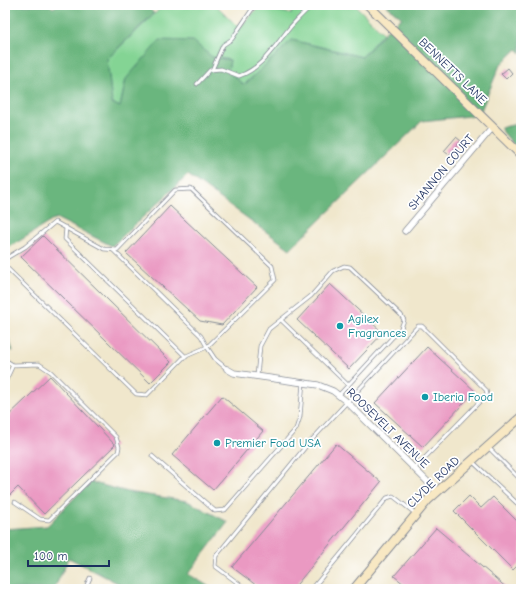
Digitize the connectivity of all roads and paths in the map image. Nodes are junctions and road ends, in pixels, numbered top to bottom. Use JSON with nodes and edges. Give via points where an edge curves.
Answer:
{"nodes":[{"id":1,"x":255,"y":5,"type":"edge"},
{"id":2,"x":312,"y":5,"type":"edge"},
{"id":3,"x":368,"y":5,"type":"edge"},
{"id":4,"x":212,"y":70,"type":"junction"},
{"id":5,"x":197,"y":84,"type":"dead end"},
{"id":6,"x":493,"y":127,"type":"junction"},
{"id":7,"x":521,"y":155,"type":"edge"},
{"id":8,"x":66,"y":227,"type":"junction"},
{"id":9,"x":405,"y":231,"type":"dead end"},
{"id":10,"x":113,"y":250,"type":"junction"},
{"id":11,"x":5,"y":259,"type":"edge"},
{"id":12,"x":5,"y":266,"type":"edge"},
{"id":13,"x":281,"y":320,"type":"junction"},
{"id":14,"x":207,"y":347,"type":"junction"},
{"id":15,"x":186,"y":357,"type":"junction"},
{"id":16,"x":5,"y":360,"type":"edge"},
{"id":17,"x":13,"y":365,"type":"junction"},
{"id":18,"x":227,"y":369,"type":"joint"},
{"id":19,"x":257,"y":376,"type":"junction"},
{"id":20,"x":5,"y":382,"type":"edge"},
{"id":21,"x":303,"y":382,"type":"junction"},
{"id":22,"x":348,"y":385,"type":"junction"},
{"id":23,"x":338,"y":396,"type":"junction"},
{"id":24,"x":346,"y":401,"type":"junction"},
{"id":25,"x":521,"y":417,"type":"edge"},
{"id":26,"x":488,"y":447,"type":"junction"},
{"id":27,"x":152,"y":456,"type":"dead end"},
{"id":28,"x":471,"y":461,"type":"junction"},
{"id":29,"x":414,"y":469,"type":"junction"},
{"id":30,"x":521,"y":480,"type":"edge"},
{"id":31,"x":437,"y":491,"type":"junction"},
{"id":32,"x":15,"y":502,"type":"dead end"},
{"id":33,"x":521,"y":507,"type":"edge"},
{"id":34,"x":416,"y":514,"type":"junction"},
{"id":35,"x":90,"y":578,"type":"dead end"},
{"id":36,"x":84,"y":589,"type":"edge"},
{"id":37,"x":246,"y":589,"type":"edge"},
{"id":38,"x":312,"y":589,"type":"edge"},
{"id":39,"x":354,"y":589,"type":"edge"}],
"edges":[{"from":1,"to":4,"type":"lane","via":[[232,38],[223,45]]},
{"from":2,"to":4,"type":"lane","via":[[276,47],[252,69],[239,76],[221,69]]},
{"from":3,"to":6,"type":"street","name":"BENNETTS LANE"},
{"from":4,"to":5,"type":"lane"},
{"from":6,"to":7,"type":"street","name":"BENNETTS LANE"},
{"from":6,"to":9,"type":"street","name":"SHANNON COURT"},
{"from":8,"to":10,"type":"lane","via":[[104,249]]},
{"from":8,"to":11,"type":"lane","via":[[55,222],[25,247]]},
{"from":8,"to":15,"type":"lane","via":[[65,239]]},
{"from":10,"to":14,"type":"lane","via":[[201,336]]},
{"from":10,"to":14,"type":"lane","via":[[117,250],[175,190],[192,189],[272,266],[275,280]]},
{"from":12,"to":15,"type":"lane","via":[[136,394],[147,395]]},
{"from":13,"to":19,"type":"lane","via":[[263,337]]},
{"from":13,"to":22,"type":"lane"},
{"from":13,"to":22,"type":"lane","via":[[311,296],[333,271],[344,266],[350,267],[401,315],[404,320],[401,328]]},
{"from":14,"to":15,"type":"lane"},
{"from":14,"to":18,"type":"lane","via":[[215,359]]},
{"from":16,"to":17,"type":"lane"},
{"from":17,"to":20,"type":"lane"},
{"from":17,"to":32,"type":"lane","via":[[39,364],[51,372],[116,437],[119,447],[118,452],[50,520],[40,520]]},
{"from":18,"to":19,"type":"street","name":"ROOSEVELT AVENUE","via":[[234,374]]},
{"from":19,"to":21,"type":"street","name":"ROOSEVELT AVENUE"},
{"from":21,"to":23,"type":"street","name":"ROOSEVELT AVENUE","via":[[333,391]]},
{"from":21,"to":27,"type":"lane","via":[[300,417],[296,429],[225,510],[214,511]]},
{"from":22,"to":23,"type":"lane"},
{"from":23,"to":24,"type":"street","name":"ROOSEVELT AVENUE"},
{"from":24,"to":29,"type":"street","name":"ROOSEVELT AVENUE"},
{"from":24,"to":29,"type":"lane","via":[[418,326],[422,326],[486,390],[487,394]]},
{"from":24,"to":37,"type":"lane","via":[[307,444],[216,556],[215,566]]},
{"from":25,"to":26,"type":"street","name":"CLYDE ROAD"},
{"from":26,"to":28,"type":"street","name":"CLYDE ROAD"},
{"from":26,"to":30,"type":"lane"},
{"from":28,"to":31,"type":"street","name":"CLYDE ROAD"},
{"from":28,"to":33,"type":"lane"},
{"from":29,"to":31,"type":"street","name":"ROOSEVELT AVENUE"},
{"from":31,"to":34,"type":"street","name":"CLYDE ROAD"},
{"from":34,"to":38,"type":"lane","via":[[393,496],[387,498]]},
{"from":34,"to":39,"type":"street","name":"CLYDE ROAD"},
{"from":35,"to":36,"type":"lane"}]}
